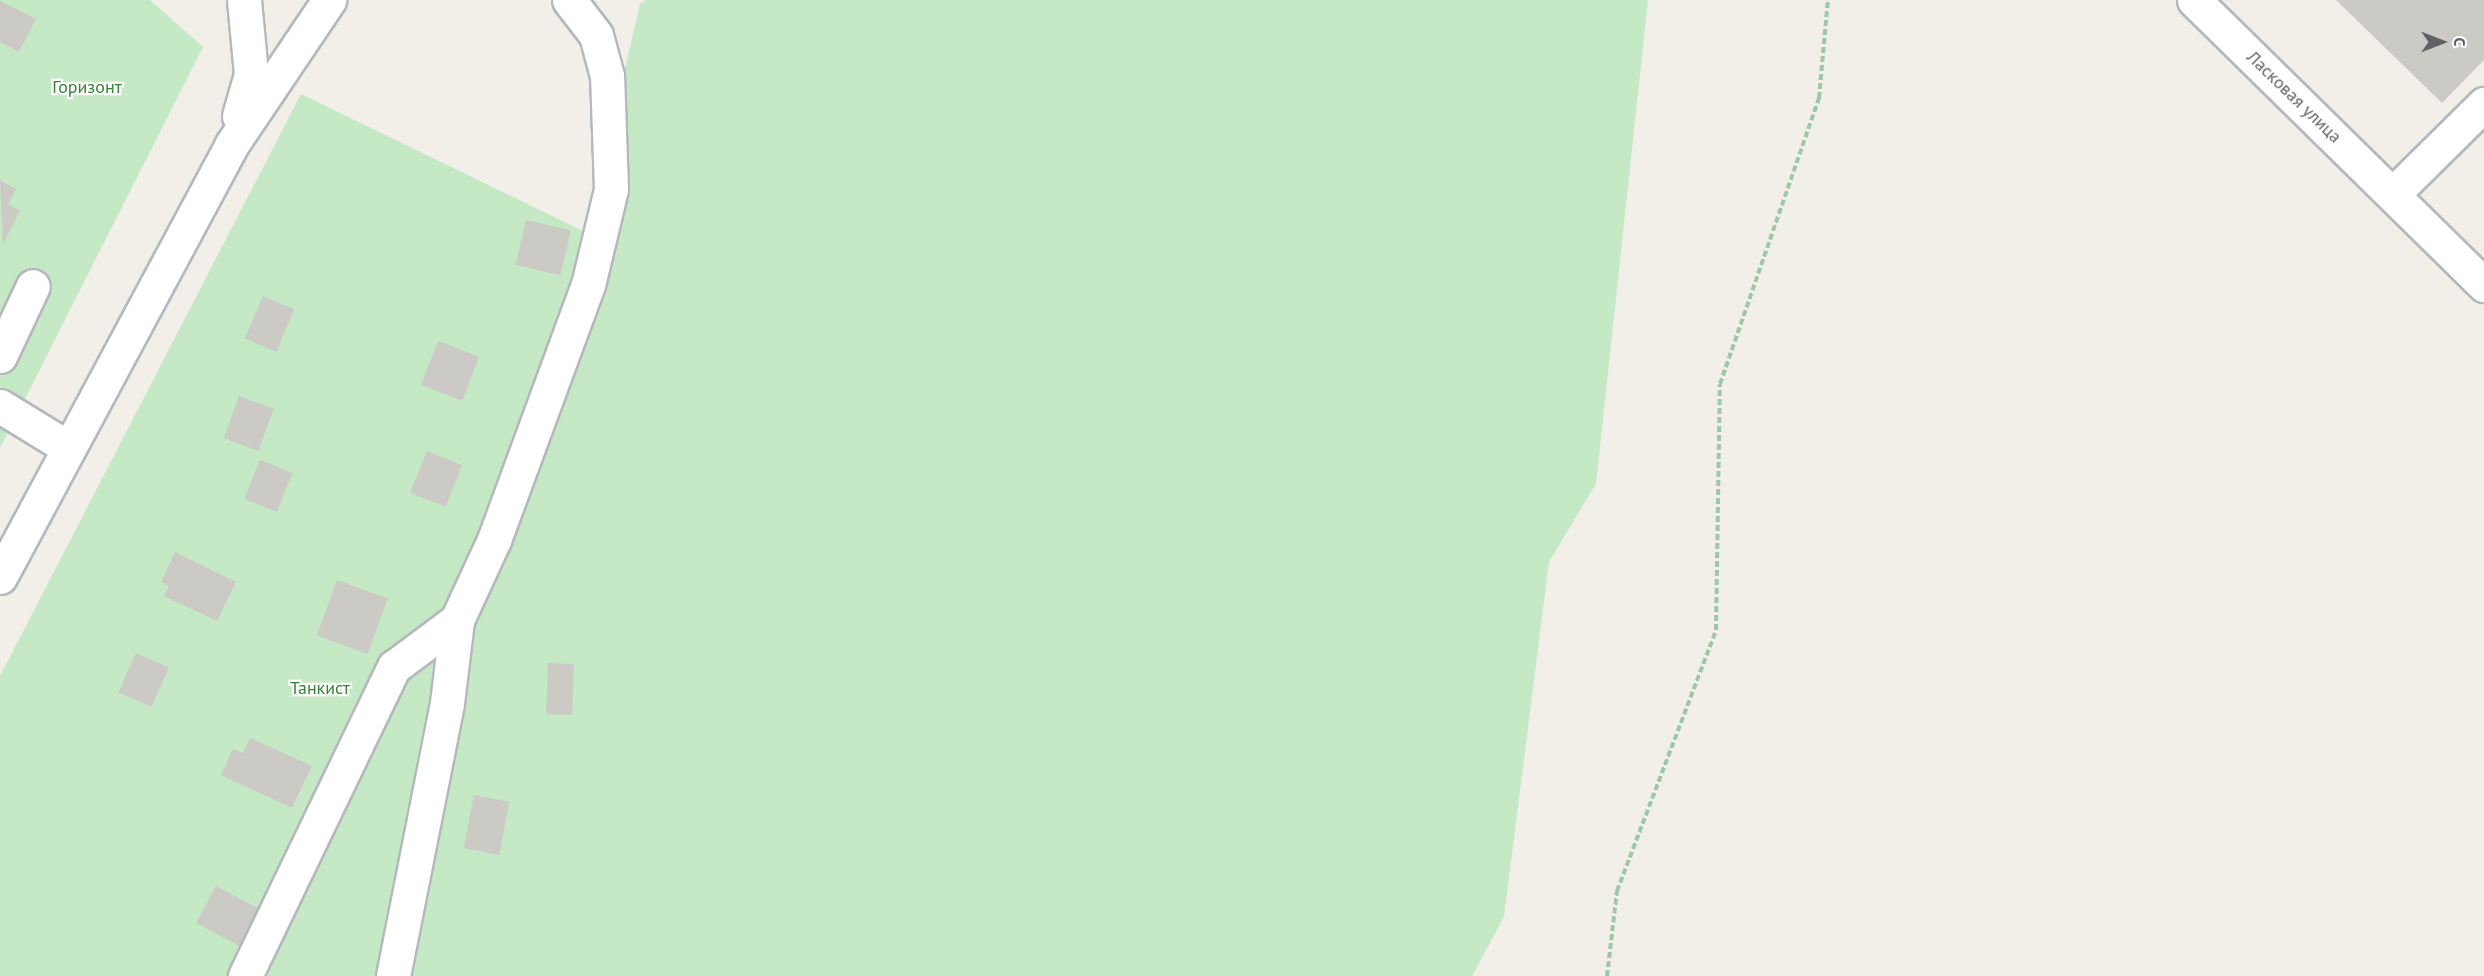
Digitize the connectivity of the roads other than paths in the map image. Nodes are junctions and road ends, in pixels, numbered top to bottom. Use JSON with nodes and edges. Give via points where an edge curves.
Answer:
{"nodes":[{"id":1,"x":244,"y":0,"type":"edge"},
{"id":2,"x":329,"y":0,"type":"edge"},
{"id":3,"x":569,"y":0,"type":"edge"},
{"id":4,"x":2194,"y":0,"type":"edge"},
{"id":5,"x":2484,"y":104,"type":"edge"},
{"id":6,"x":232,"y":144,"type":"junction"},
{"id":7,"x":2394,"y":193,"type":"junction"},
{"id":8,"x":2484,"y":285,"type":"edge"},
{"id":9,"x":33,"y":286,"type":"dead end"},
{"id":10,"x":0,"y":356,"type":"edge"},
{"id":11,"x":0,"y":406,"type":"edge"},
{"id":12,"x":67,"y":447,"type":"junction"},
{"id":13,"x":0,"y":578,"type":"edge"},
{"id":14,"x":457,"y":620,"type":"junction"},
{"id":15,"x":245,"y":976,"type":"edge"},
{"id":16,"x":393,"y":976,"type":"edge"}],
"edges":[{"from":1,"to":6,"type":"street","via":[[251,74]]},
{"from":2,"to":6,"type":"street"},
{"from":3,"to":14,"type":"street","via":[[596,35],[607,76],[611,189],[588,285],[494,540]]},
{"from":4,"to":7,"type":"street","name":"Ласковая улица"},
{"from":5,"to":7,"type":"street"},
{"from":6,"to":12,"type":"street"},
{"from":7,"to":8,"type":"street","name":"Ласковая улица"},
{"from":9,"to":10,"type":"street"},
{"from":11,"to":12,"type":"street"},
{"from":12,"to":13,"type":"street"},
{"from":14,"to":15,"type":"street","via":[[393,667]]},
{"from":14,"to":16,"type":"street","via":[[447,703]]}]}
